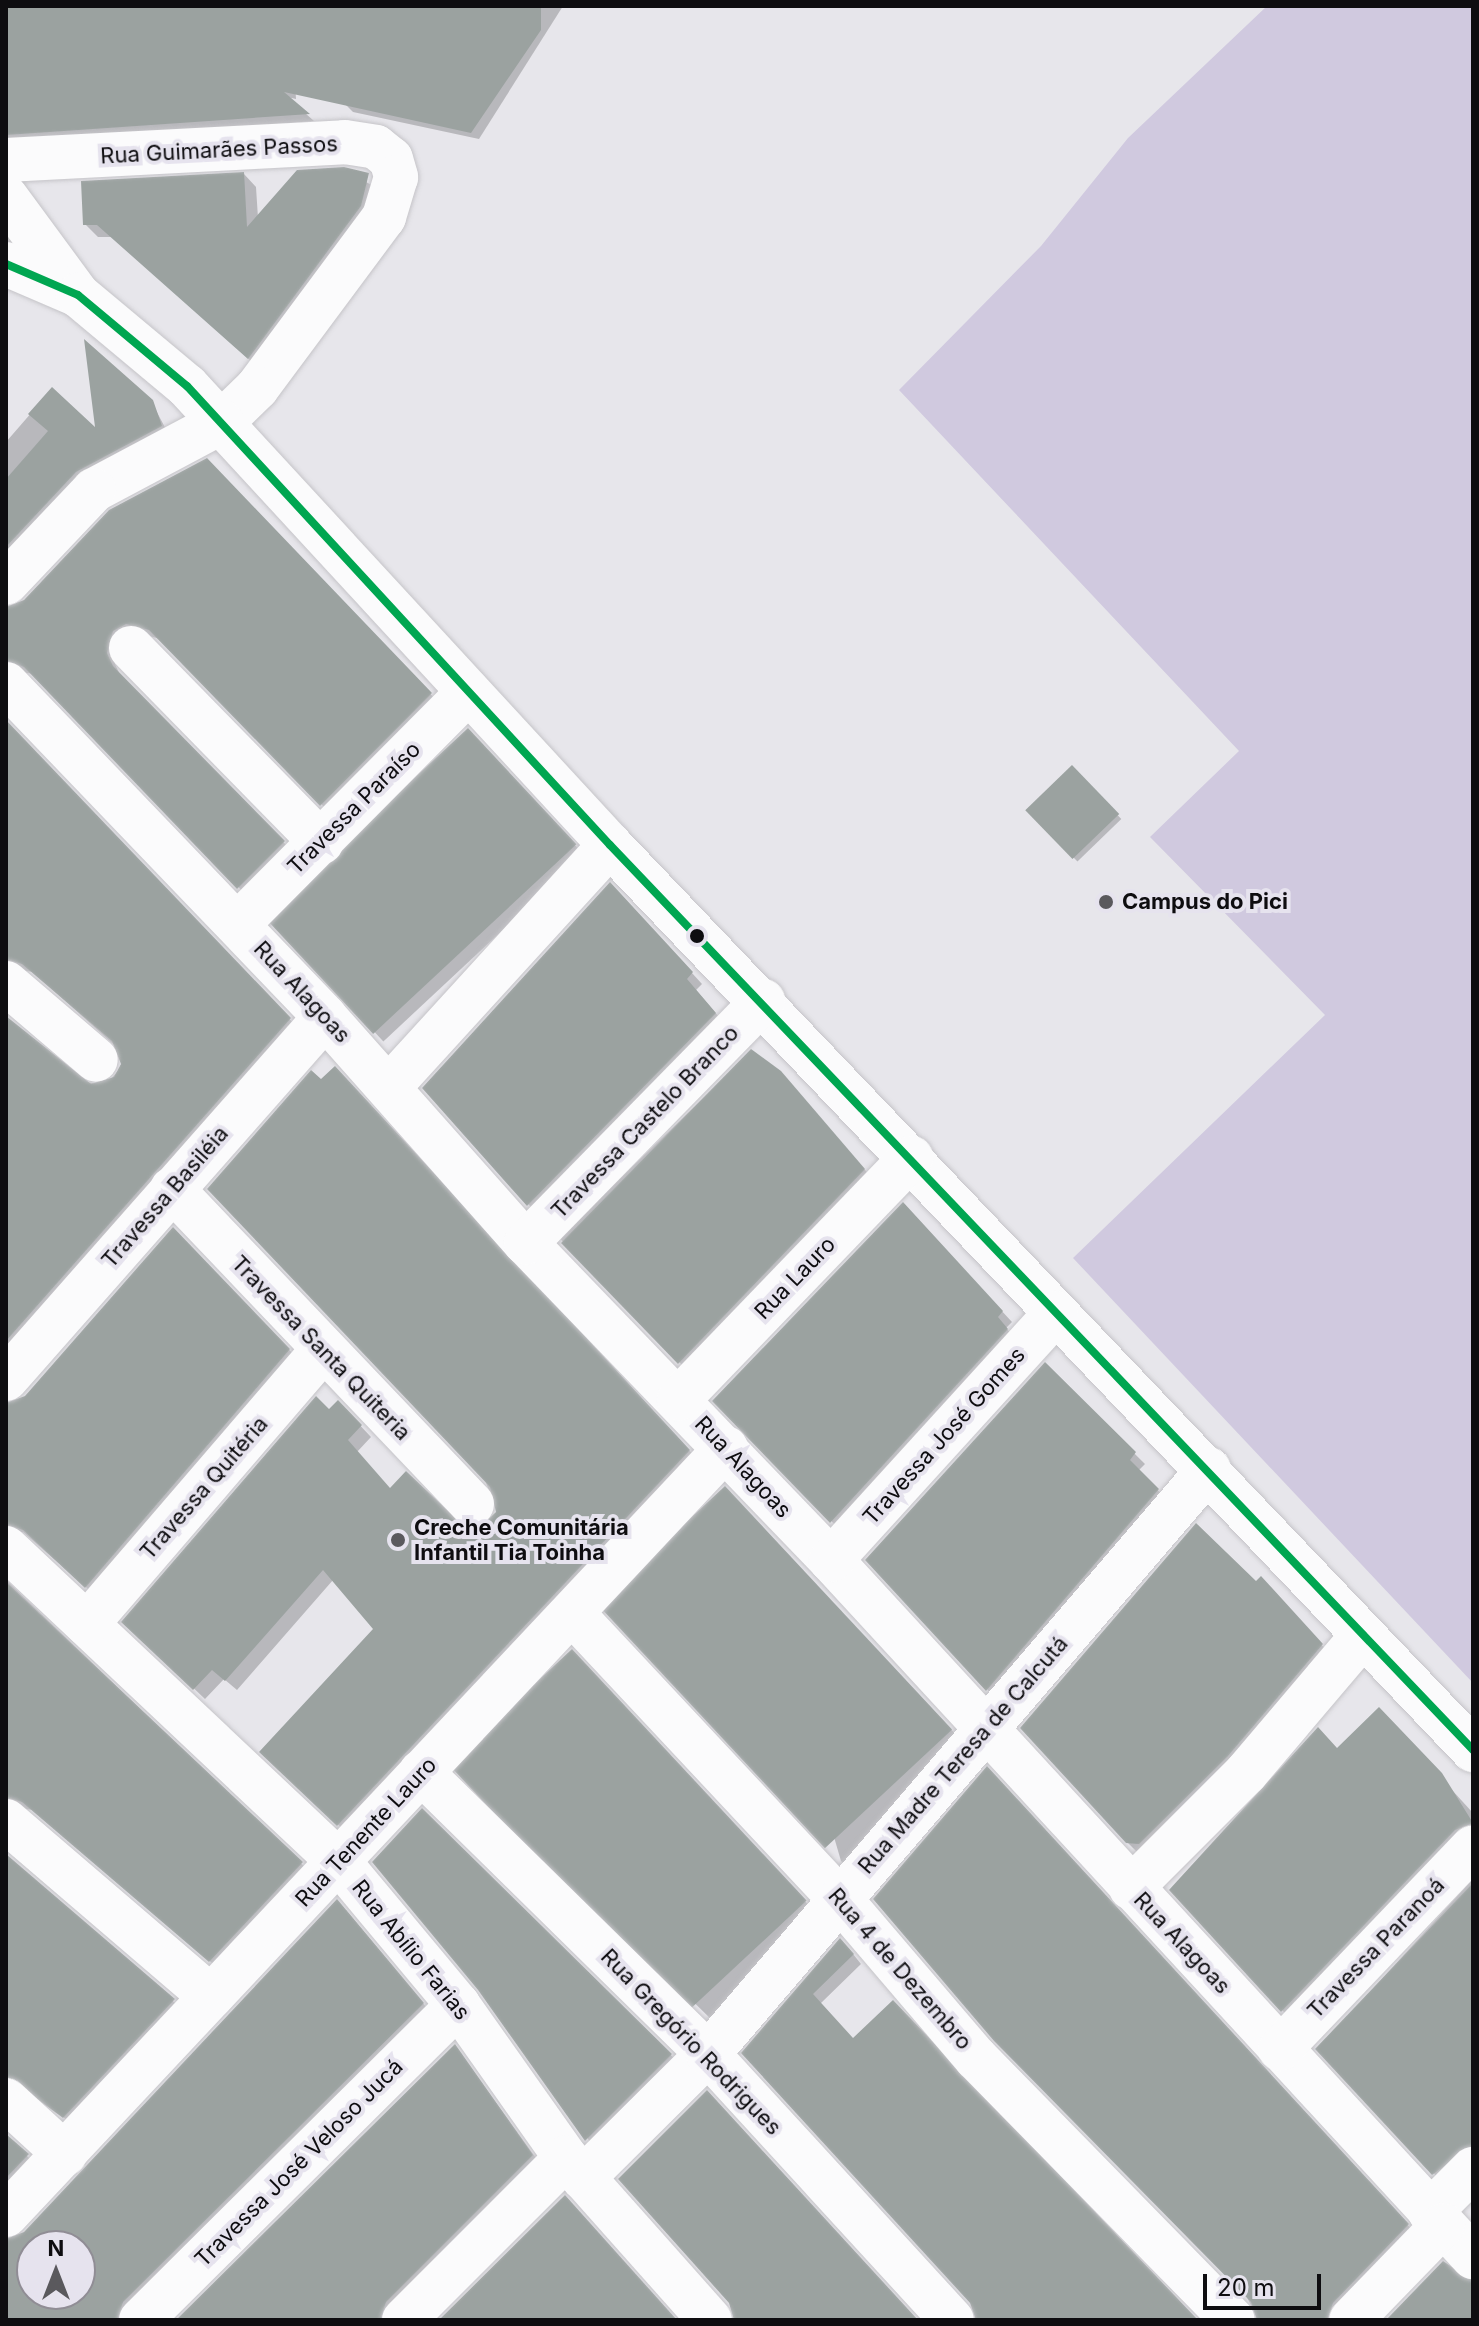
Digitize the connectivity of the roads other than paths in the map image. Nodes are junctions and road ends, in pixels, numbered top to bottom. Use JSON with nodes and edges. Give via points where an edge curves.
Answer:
{"nodes":[{"id":1,"x":6,"y":160,"type":"edge"},
{"id":2,"x":6,"y":197,"type":"edge"},
{"id":3,"x":6,"y":264,"type":"edge"},
{"id":4,"x":78,"y":295,"type":"junction"},
{"id":5,"x":222,"y":422,"type":"junction"},
{"id":6,"x":6,"y":583,"type":"edge"},
{"id":7,"x":131,"y":648,"type":"dead end"},
{"id":8,"x":6,"y":684,"type":"edge"},
{"id":9,"x":468,"y":692,"type":"junction"},
{"id":10,"x":321,"y":842,"type":"junction"},
{"id":11,"x":610,"y":845,"type":"junction"},
{"id":12,"x":238,"y":924,"type":"junction"},
{"id":13,"x":6,"y":983,"type":"edge"},
{"id":14,"x":763,"y":1001,"type":"junction"},
{"id":15,"x":325,"y":1017,"type":"junction"},
{"id":16,"x":96,"y":1060,"type":"dead end"},
{"id":17,"x":389,"y":1087,"type":"junction"},
{"id":18,"x":911,"y":1158,"type":"junction"},
{"id":19,"x":172,"y":1189,"type":"junction"},
{"id":20,"x":526,"y":1243,"type":"junction"},
{"id":21,"x":1056,"y":1313,"type":"junction"},
{"id":22,"x":321,"y":1352,"type":"junction"},
{"id":23,"x":6,"y":1379,"type":"edge"},
{"id":24,"x":679,"y":1399,"type":"junction"},
{"id":25,"x":726,"y":1448,"type":"junction"},
{"id":26,"x":1209,"y":1469,"type":"junction"},
{"id":27,"x":472,"y":1504,"type":"dead end"},
{"id":28,"x":6,"y":1548,"type":"edge"},
{"id":29,"x":831,"y":1560,"type":"junction"},
{"id":30,"x":572,"y":1613,"type":"junction"},
{"id":31,"x":87,"y":1624,"type":"junction"},
{"id":32,"x":1363,"y":1635,"type":"junction"},
{"id":33,"x":986,"y":1730,"type":"junction"},
{"id":34,"x":1473,"y":1750,"type":"edge"},
{"id":35,"x":421,"y":1772,"type":"junction"},
{"id":36,"x":6,"y":1821,"type":"edge"},
{"id":37,"x":1473,"y":1847,"type":"edge"},
{"id":38,"x":339,"y":1862,"type":"junction"},
{"id":39,"x":1131,"y":1888,"type":"junction"},
{"id":40,"x":840,"y":1899,"type":"junction"},
{"id":41,"x":211,"y":1997,"type":"junction"},
{"id":42,"x":458,"y":2005,"type":"junction"},
{"id":43,"x":1280,"y":2049,"type":"junction"},
{"id":44,"x":708,"y":2054,"type":"junction"},
{"id":45,"x":6,"y":2100,"type":"edge"},
{"id":46,"x":65,"y":2154,"type":"junction"},
{"id":47,"x":574,"y":2168,"type":"junction"},
{"id":48,"x":1473,"y":2169,"type":"edge"},
{"id":49,"x":6,"y":2215,"type":"edge"},
{"id":50,"x":1437,"y":2218,"type":"junction"},
{"id":51,"x":1473,"y":2257,"type":"edge"},
{"id":52,"x":707,"y":2319,"type":"edge"},
{"id":53,"x":141,"y":2320,"type":"edge"},
{"id":54,"x":404,"y":2320,"type":"edge"},
{"id":55,"x":952,"y":2320,"type":"edge"},
{"id":56,"x":1233,"y":2320,"type":"edge"},
{"id":57,"x":1351,"y":2320,"type":"edge"}],
"edges":[{"from":1,"to":5,"type":"street","name":"Rua Guimarães Passos","via":[[345,142],[376,147],[391,159],[396,193],[384,217],[296,341]]},
{"from":2,"to":4,"type":"street"},
{"from":3,"to":4,"type":"street"},
{"from":4,"to":5,"type":"street"},
{"from":5,"to":6,"type":"street","name":"Rua Guimarães Passos","via":[[94,490]]},
{"from":5,"to":9,"type":"street"},
{"from":7,"to":10,"type":"street"},
{"from":8,"to":12,"type":"street","name":"Rua Alagoas"},
{"from":9,"to":10,"type":"street","name":"Travessa Paraíso"},
{"from":9,"to":11,"type":"street"},
{"from":10,"to":12,"type":"street","name":"Travessa Paraíso"},
{"from":11,"to":14,"type":"street"},
{"from":11,"to":17,"type":"street"},
{"from":12,"to":15,"type":"street","name":"Rua Alagoas"},
{"from":13,"to":16,"type":"street"},
{"from":14,"to":18,"type":"street"},
{"from":14,"to":20,"type":"street","name":"Travessa Castelo Branco"},
{"from":15,"to":17,"type":"street","name":"Rua Alagoas"},
{"from":15,"to":19,"type":"street","name":"Travessa Basiléia"},
{"from":17,"to":20,"type":"street","name":"Rua Alagoas"},
{"from":18,"to":21,"type":"street"},
{"from":18,"to":24,"type":"street","name":"Rua Lauro"},
{"from":19,"to":22,"type":"street","name":"Travessa Santa Quiteria"},
{"from":19,"to":23,"type":"street","name":"Travessa Basiléia"},
{"from":20,"to":24,"type":"street","name":"Rua Alagoas"},
{"from":21,"to":26,"type":"street"},
{"from":21,"to":29,"type":"street","name":"Travessa José Gomes"},
{"from":22,"to":27,"type":"street","name":"Travessa Santa Quiteria"},
{"from":22,"to":31,"type":"street","name":"Travessa Quitéria"},
{"from":24,"to":25,"type":"street","name":"Rua Alagoas"},
{"from":25,"to":29,"type":"street","name":"Rua Alagoas"},
{"from":25,"to":30,"type":"street","name":"Rua Tenente Lauro"},
{"from":26,"to":32,"type":"street"},
{"from":26,"to":33,"type":"street","name":"Rua Madre Teresa de Calcutá"},
{"from":28,"to":31,"type":"street","name":"Rua Abílio Farias"},
{"from":29,"to":33,"type":"street","name":"Rua Alagoas"},
{"from":30,"to":35,"type":"street","name":"Rua Tenente Lauro"},
{"from":30,"to":40,"type":"street","name":"Rua 4 de Dezembro"},
{"from":31,"to":38,"type":"street","name":"Rua Abílio Farias"},
{"from":32,"to":34,"type":"street"},
{"from":32,"to":39,"type":"street","via":[[1246,1773]]},
{"from":33,"to":39,"type":"street","name":"Rua Alagoas"},
{"from":33,"to":40,"type":"street","name":"Rua Madre Teresa de Calcutá"},
{"from":35,"to":38,"type":"street","name":"Rua Tenente Lauro"},
{"from":35,"to":44,"type":"street","name":"Rua Gregório Rodrigues"},
{"from":36,"to":41,"type":"street"},
{"from":37,"to":43,"type":"street","name":"Travessa Paranoá"},
{"from":38,"to":41,"type":"street","name":"Rua Tenente Lauro"},
{"from":38,"to":42,"type":"street","name":"Rua Abílio Farias"},
{"from":39,"to":43,"type":"street","name":"Rua Alagoas"},
{"from":40,"to":44,"type":"street","name":"Rua Madre Teresa de Calcutá"},
{"from":40,"to":56,"type":"street","name":"Rua 4 de Dezembro","via":[[976,2058]]},
{"from":41,"to":46,"type":"street","name":"Rua Tenente Lauro"},
{"from":42,"to":47,"type":"street","name":"Rua Abílio Farias"},
{"from":42,"to":53,"type":"street","name":"Travessa José Veloso Jucá"},
{"from":43,"to":50,"type":"street","name":"Rua Alagoas"},
{"from":44,"to":47,"type":"street","name":"Rua Madre Teresa de Calcutá"},
{"from":44,"to":55,"type":"street","name":"Rua Gregório Rodrigues"},
{"from":45,"to":46,"type":"street"},
{"from":46,"to":49,"type":"street","name":"Rua Tenente Lauro"},
{"from":47,"to":52,"type":"street","name":"Rua Abílio Farias"},
{"from":47,"to":54,"type":"street","name":"Rua Madre Teresa de Calcutá"},
{"from":48,"to":50,"type":"street"},
{"from":50,"to":51,"type":"street","name":"Rua Alagoas"},
{"from":50,"to":57,"type":"street"}]}
